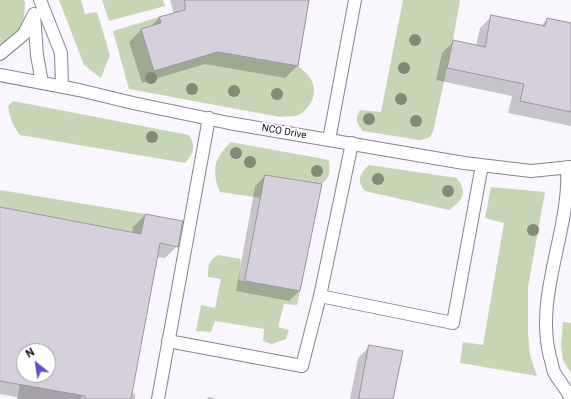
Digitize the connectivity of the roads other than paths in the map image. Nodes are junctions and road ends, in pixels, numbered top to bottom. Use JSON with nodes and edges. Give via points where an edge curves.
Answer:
{"nodes":[{"id":1,"x":40,"y":0,"type":"edge"},
{"id":2,"x":355,"y":0,"type":"edge"},
{"id":3,"x":34,"y":14,"type":"junction"},
{"id":4,"x":0,"y":54,"type":"edge"},
{"id":5,"x":0,"y":75,"type":"edge"},
{"id":6,"x":42,"y":83,"type":"junction"},
{"id":7,"x":62,"y":87,"type":"junction"},
{"id":8,"x":209,"y":118,"type":"junction"},
{"id":9,"x":329,"y":140,"type":"junction"},
{"id":10,"x":352,"y":143,"type":"junction"},
{"id":11,"x":482,"y":165,"type":"junction"},
{"id":12,"x":569,"y":167,"type":"edge"},
{"id":13,"x":320,"y":296,"type":"junction"},
{"id":14,"x":168,"y":341,"type":"junction"},
{"id":15,"x":571,"y":398,"type":"edge"},
{"id":16,"x":158,"y":399,"type":"edge"}],
"edges":[{"from":1,"to":3,"type":"lane"},
{"from":1,"to":7,"type":"lane","via":[[61,53]]},
{"from":2,"to":9,"type":"lane"},
{"from":3,"to":4,"type":"lane","via":[[24,34]]},
{"from":3,"to":6,"type":"lane"},
{"from":5,"to":6,"type":"lane","name":"NCO Drive"},
{"from":6,"to":7,"type":"lane","name":"NCO Drive"},
{"from":7,"to":8,"type":"lane","name":"NCO Drive"},
{"from":8,"to":9,"type":"lane","name":"NCO Drive"},
{"from":8,"to":14,"type":"lane"},
{"from":9,"to":10,"type":"lane","name":"NCO Drive"},
{"from":10,"to":11,"type":"lane","name":"NCO Drive"},
{"from":10,"to":13,"type":"lane"},
{"from":11,"to":12,"type":"lane","name":"NCO Drive","via":[[531,171]]},
{"from":11,"to":13,"type":"lane","via":[[454,323]]},
{"from":12,"to":15,"type":"lane","via":[[565,207],[546,318],[548,346],[554,372]]},
{"from":13,"to":14,"type":"lane","via":[[302,366]]},
{"from":14,"to":16,"type":"lane"}]}
